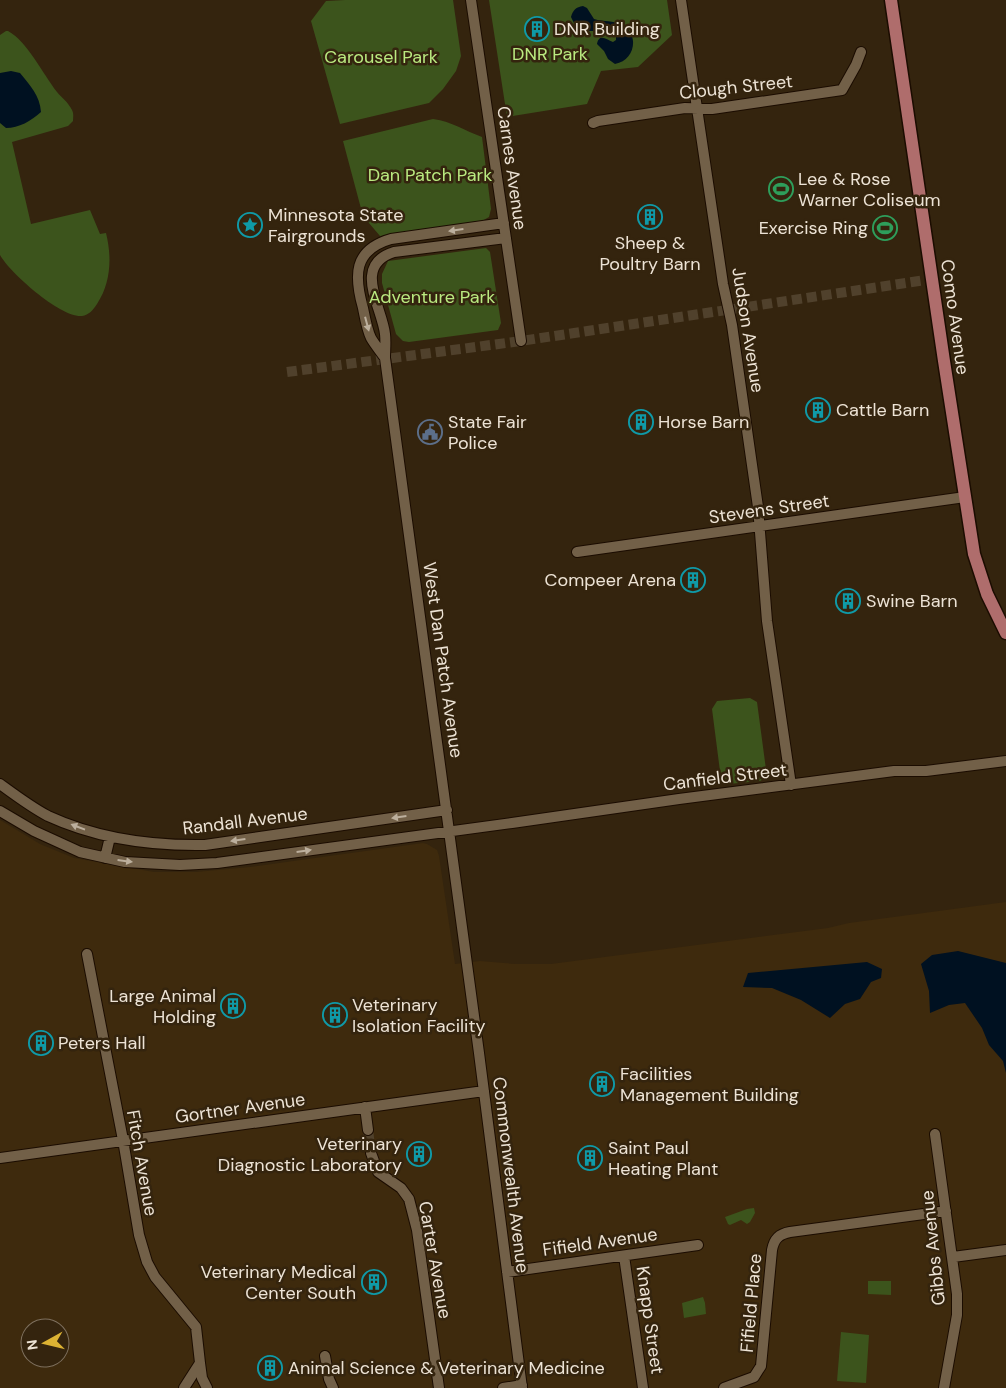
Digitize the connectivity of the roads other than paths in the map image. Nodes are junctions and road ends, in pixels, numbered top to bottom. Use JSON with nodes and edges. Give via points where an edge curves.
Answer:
{"nodes":[{"id":1,"x":471,"y":0,"type":"edge"},
{"id":2,"x":681,"y":0,"type":"edge"},
{"id":3,"x":891,"y":0,"type":"edge"},
{"id":4,"x":861,"y":52,"type":"dead end"},
{"id":5,"x":697,"y":108,"type":"junction"},
{"id":6,"x":594,"y":123,"type":"dead end"},
{"id":7,"x":504,"y":223,"type":"junction"},
{"id":8,"x":506,"y":238,"type":"junction"},
{"id":9,"x":521,"y":341,"type":"dead end"},
{"id":10,"x":385,"y":358,"type":"junction"},
{"id":11,"x":965,"y":497,"type":"junction"},
{"id":12,"x":760,"y":527,"type":"junction"},
{"id":13,"x":577,"y":552,"type":"dead end"},
{"id":14,"x":1006,"y":633,"type":"edge"},
{"id":15,"x":1006,"y":761,"type":"edge"},
{"id":16,"x":0,"y":784,"type":"edge"},
{"id":17,"x":791,"y":785,"type":"junction"},
{"id":18,"x":447,"y":810,"type":"junction"},
{"id":19,"x":0,"y":811,"type":"edge"},
{"id":20,"x":450,"y":831,"type":"junction"},
{"id":21,"x":110,"y":837,"type":"junction"},
{"id":22,"x":105,"y":858,"type":"junction"},
{"id":23,"x":86,"y":954,"type":"dead end"},
{"id":24,"x":466,"y":966,"type":"joint"},
{"id":25,"x":484,"y":1091,"type":"junction"},
{"id":26,"x":365,"y":1107,"type":"junction"},
{"id":27,"x":368,"y":1130,"type":"tunnel mouth"},
{"id":28,"x":936,"y":1134,"type":"dead end"},
{"id":29,"x":123,"y":1140,"type":"junction"},
{"id":30,"x":371,"y":1153,"type":"tunnel mouth"},
{"id":31,"x":0,"y":1158,"type":"edge"},
{"id":32,"x":946,"y":1211,"type":"junction"},
{"id":33,"x":698,"y":1245,"type":"dead end"},
{"id":34,"x":1006,"y":1250,"type":"edge"},
{"id":35,"x":624,"y":1256,"type":"junction"},
{"id":36,"x":953,"y":1257,"type":"junction"},
{"id":37,"x":507,"y":1272,"type":"junction"},
{"id":38,"x":325,"y":1356,"type":"dead end"},
{"id":39,"x":200,"y":1363,"type":"junction"},
{"id":40,"x":522,"y":1387,"type":"edge"},
{"id":41,"x":184,"y":1388,"type":"edge"},
{"id":42,"x":207,"y":1388,"type":"edge"},
{"id":43,"x":333,"y":1388,"type":"edge"},
{"id":44,"x":440,"y":1388,"type":"edge"},
{"id":45,"x":503,"y":1388,"type":"edge"},
{"id":46,"x":643,"y":1388,"type":"edge"},
{"id":47,"x":724,"y":1388,"type":"edge"},
{"id":48,"x":944,"y":1388,"type":"edge"}],
"edges":[{"from":1,"to":7,"type":"street","name":"Carnes Avenue"},
{"from":2,"to":5,"type":"street","name":"Judson Avenue"},
{"from":3,"to":11,"type":"main road","name":"Como Avenue"},
{"from":4,"to":5,"type":"street","name":"Clough Street","via":[[842,90],[712,109]]},
{"from":5,"to":6,"type":"street","name":"Clough Street"},
{"from":5,"to":12,"type":"street","name":"Judson Avenue"},
{"from":7,"to":8,"type":"street","name":"Carnes Avenue"},
{"from":7,"to":10,"type":"street","name":"West Dan Patch Avenue","one_way":true,"via":[[391,239],[374,246],[362,260],[357,274],[358,292],[371,338]]},
{"from":8,"to":9,"type":"street","name":"Carnes Avenue"},
{"from":8,"to":10,"type":"street","name":"West Dan Patch Avenue","via":[[394,252],[381,257],[371,281],[385,334]]},
{"from":10,"to":18,"type":"street","name":"West Dan Patch Avenue"},
{"from":11,"to":12,"type":"street","name":"Stevens Street"},
{"from":11,"to":14,"type":"main road","name":"Como Avenue","via":[[979,572]]},
{"from":12,"to":13,"type":"street","name":"Stevens Street"},
{"from":12,"to":17,"type":"street","name":"Judson Avenue","via":[[767,621]]},
{"from":15,"to":17,"type":"street","name":"Canfield Street"},
{"from":21,"to":16,"type":"street","name":"Randall Avenue","one_way":true,"via":[[48,816]]},
{"from":17,"to":20,"type":"street","name":"Canfield Street"},
{"from":18,"to":20,"type":"street","name":"West Dan Patch Avenue"},
{"from":18,"to":21,"type":"street","name":"Randall Avenue","one_way":true,"via":[[205,845],[131,842]]},
{"from":19,"to":22,"type":"street","name":"Randall Avenue","via":[[80,852]]},
{"from":22,"to":20,"type":"street","name":"Randall Avenue","one_way":true,"via":[[125,862],[216,863]]},
{"from":20,"to":24,"type":"street","name":"West Dan Patch Avenue"},
{"from":21,"to":22,"type":"street"},
{"from":23,"to":29,"type":"street","name":"Fitch Avenue"},
{"from":24,"to":25,"type":"street","name":"Commonwealth Avenue"},
{"from":25,"to":26,"type":"street","name":"Gortner Avenue"},
{"from":25,"to":37,"type":"street","name":"Commonwealth Avenue"},
{"from":26,"to":27,"type":"street"},
{"from":26,"to":29,"type":"street","name":"Gortner Avenue"},
{"from":28,"to":32,"type":"street","name":"Gibbs Avenue"},
{"from":29,"to":31,"type":"street","name":"Gortner Avenue"},
{"from":29,"to":39,"type":"street","name":"Fitch Avenue","via":[[135,1220],[143,1250],[155,1277],[196,1326]]},
{"from":30,"to":44,"type":"street","name":"Carter Avenue","via":[[378,1172],[401,1188],[409,1199],[417,1230]]},
{"from":32,"to":36,"type":"street","name":"Gibbs Avenue"},
{"from":32,"to":47,"type":"street","name":"Fifield Place","via":[[784,1233],[776,1239],[772,1250],[760,1370],[748,1380]]},
{"from":33,"to":35,"type":"street","name":"Fifield Avenue"},
{"from":34,"to":36,"type":"street"},
{"from":35,"to":37,"type":"street","name":"Fifield Avenue"},
{"from":35,"to":46,"type":"street","name":"Knapp Street"},
{"from":36,"to":48,"type":"street","name":"Gibbs Avenue","via":[[957,1315]]},
{"from":37,"to":40,"type":"street","name":"Commonwealth Avenue"},
{"from":38,"to":43,"type":"street"},
{"from":39,"to":41,"type":"street"},
{"from":39,"to":42,"type":"street","name":"Fitch Avenue"},
{"from":40,"to":45,"type":"street"}]}
